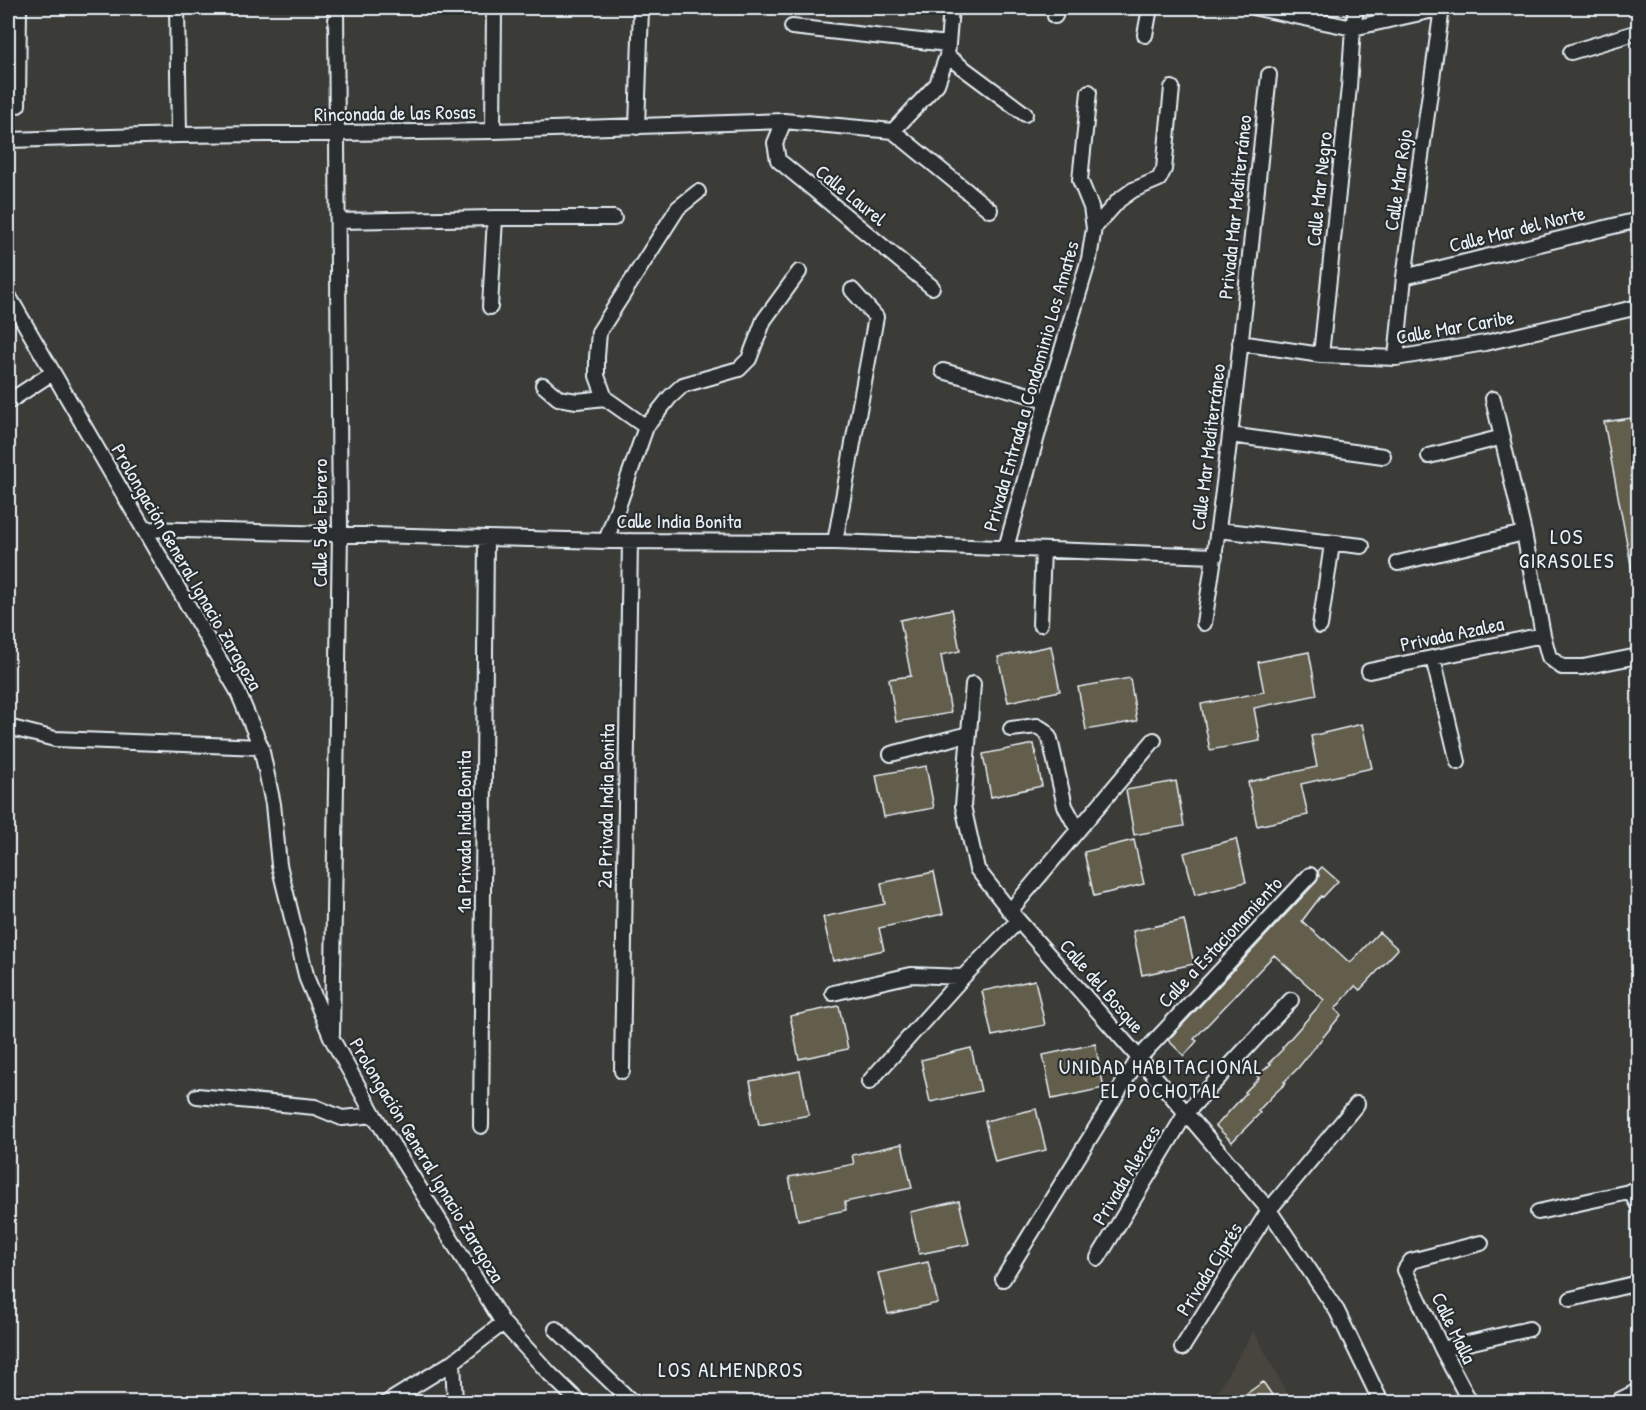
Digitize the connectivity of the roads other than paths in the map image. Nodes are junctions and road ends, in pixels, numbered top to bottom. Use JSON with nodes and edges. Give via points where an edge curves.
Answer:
{"nodes":[{"id":1,"x":19,"y":8,"type":"edge"},
{"id":2,"x":177,"y":8,"type":"edge"},
{"id":3,"x":336,"y":8,"type":"edge"},
{"id":4,"x":494,"y":8,"type":"edge"},
{"id":5,"x":641,"y":8,"type":"edge"},
{"id":6,"x":951,"y":8,"type":"edge"},
{"id":7,"x":1150,"y":8,"type":"edge"},
{"id":8,"x":1257,"y":8,"type":"edge"},
{"id":9,"x":1356,"y":8,"type":"edge"},
{"id":10,"x":1442,"y":8,"type":"edge"},
{"id":11,"x":792,"y":27,"type":"dead end"},
{"id":12,"x":1353,"y":28,"type":"junction"},
{"id":13,"x":1638,"y":32,"type":"edge"},
{"id":14,"x":1145,"y":35,"type":"dead end"},
{"id":15,"x":947,"y":50,"type":"junction"},
{"id":16,"x":1571,"y":52,"type":"dead end"},
{"id":17,"x":1269,"y":75,"type":"dead end"},
{"id":18,"x":1172,"y":88,"type":"dead end"},
{"id":19,"x":1089,"y":92,"type":"dead end"},
{"id":20,"x":18,"y":105,"type":"dead end"},
{"id":21,"x":1025,"y":114,"type":"dead end"},
{"id":22,"x":784,"y":121,"type":"junction"},
{"id":23,"x":637,"y":127,"type":"junction"},
{"id":24,"x":494,"y":131,"type":"junction"},
{"id":25,"x":893,"y":131,"type":"junction"},
{"id":26,"x":338,"y":133,"type":"junction"},
{"id":27,"x":179,"y":135,"type":"junction"},
{"id":28,"x":8,"y":140,"type":"edge"},
{"id":29,"x":698,"y":192,"type":"dead end"},
{"id":30,"x":990,"y":210,"type":"dead end"},
{"id":31,"x":495,"y":218,"type":"junction"},
{"id":32,"x":614,"y":218,"type":"dead end"},
{"id":33,"x":1638,"y":220,"type":"edge"},
{"id":34,"x":338,"y":221,"type":"junction"},
{"id":35,"x":1094,"y":228,"type":"junction"},
{"id":36,"x":799,"y":272,"type":"dead end"},
{"id":37,"x":1404,"y":277,"type":"junction"},
{"id":38,"x":932,"y":286,"type":"dead end"},
{"id":39,"x":852,"y":290,"type":"dead end"},
{"id":40,"x":8,"y":295,"type":"edge"},
{"id":41,"x":490,"y":307,"type":"dead end"},
{"id":42,"x":1638,"y":307,"type":"edge"},
{"id":43,"x":1240,"y":343,"type":"junction"},
{"id":44,"x":1320,"y":355,"type":"junction"},
{"id":45,"x":1396,"y":358,"type":"junction"},
{"id":46,"x":943,"y":370,"type":"dead end"},
{"id":47,"x":52,"y":373,"type":"junction"},
{"id":48,"x":543,"y":385,"type":"dead end"},
{"id":49,"x":604,"y":398,"type":"junction"},
{"id":50,"x":1493,"y":399,"type":"dead end"},
{"id":51,"x":1047,"y":400,"type":"junction"},
{"id":52,"x":8,"y":402,"type":"edge"},
{"id":53,"x":646,"y":427,"type":"junction"},
{"id":54,"x":1230,"y":435,"type":"junction"},
{"id":55,"x":1503,"y":437,"type":"junction"},
{"id":56,"x":1383,"y":456,"type":"dead end"},
{"id":57,"x":1429,"y":456,"type":"dead end"},
{"id":58,"x":144,"y":529,"type":"junction"},
{"id":59,"x":1218,"y":530,"type":"junction"},
{"id":60,"x":1524,"y":533,"type":"junction"},
{"id":61,"x":340,"y":534,"type":"junction"},
{"id":62,"x":486,"y":538,"type":"junction"},
{"id":63,"x":606,"y":541,"type":"junction"},
{"id":64,"x":630,"y":541,"type":"junction"},
{"id":65,"x":835,"y":542,"type":"junction"},
{"id":66,"x":1332,"y":544,"type":"junction"},
{"id":67,"x":1362,"y":546,"type":"dead end"},
{"id":68,"x":1006,"y":548,"type":"junction"},
{"id":69,"x":1043,"y":550,"type":"junction"},
{"id":70,"x":1215,"y":556,"type":"junction"},
{"id":71,"x":1398,"y":563,"type":"dead end"},
{"id":72,"x":1204,"y":623,"type":"dead end"},
{"id":73,"x":1040,"y":624,"type":"dead end"},
{"id":74,"x":1320,"y":626,"type":"dead end"},
{"id":75,"x":1543,"y":636,"type":"junction"},
{"id":76,"x":1638,"y":656,"type":"edge"},
{"id":77,"x":1433,"y":658,"type":"junction"},
{"id":78,"x":1368,"y":671,"type":"dead end"},
{"id":79,"x":973,"y":684,"type":"dead end"},
{"id":80,"x":8,"y":727,"type":"edge"},
{"id":81,"x":1011,"y":729,"type":"dead end"},
{"id":82,"x":969,"y":734,"type":"junction"},
{"id":83,"x":1155,"y":740,"type":"dead end"},
{"id":84,"x":261,"y":747,"type":"junction"},
{"id":85,"x":891,"y":754,"type":"dead end"},
{"id":86,"x":1458,"y":762,"type":"dead end"},
{"id":87,"x":1078,"y":830,"type":"junction"},
{"id":88,"x":1310,"y":874,"type":"dead end"},
{"id":89,"x":1014,"y":916,"type":"junction"},
{"id":90,"x":963,"y":977,"type":"junction"},
{"id":91,"x":833,"y":993,"type":"dead end"},
{"id":92,"x":1292,"y":1000,"type":"dead end"},
{"id":93,"x":332,"y":1039,"type":"junction"},
{"id":94,"x":1139,"y":1058,"type":"junction"},
{"id":95,"x":622,"y":1071,"type":"dead end"},
{"id":96,"x":869,"y":1082,"type":"dead end"},
{"id":97,"x":197,"y":1096,"type":"dead end"},
{"id":98,"x":1357,"y":1104,"type":"dead end"},
{"id":99,"x":1186,"y":1113,"type":"junction"},
{"id":100,"x":374,"y":1115,"type":"junction"},
{"id":101,"x":481,"y":1125,"type":"dead end"},
{"id":102,"x":1634,"y":1190,"type":"edge"},
{"id":103,"x":1638,"y":1205,"type":"edge"},
{"id":104,"x":1269,"y":1210,"type":"junction"},
{"id":105,"x":1538,"y":1212,"type":"dead end"},
{"id":106,"x":1481,"y":1243,"type":"dead end"},
{"id":107,"x":1098,"y":1258,"type":"dead end"},
{"id":108,"x":1003,"y":1279,"type":"dead end"},
{"id":109,"x":1638,"y":1283,"type":"edge"},
{"id":110,"x":1571,"y":1299,"type":"dead end"},
{"id":111,"x":503,"y":1323,"type":"junction"},
{"id":112,"x":556,"y":1329,"type":"dead end"},
{"id":113,"x":1528,"y":1329,"type":"dead end"},
{"id":114,"x":1182,"y":1348,"type":"dead end"},
{"id":115,"x":1442,"y":1349,"type":"junction"},
{"id":116,"x":453,"y":1362,"type":"junction"},
{"id":117,"x":1638,"y":1392,"type":"edge"},
{"id":118,"x":388,"y":1402,"type":"edge"},
{"id":119,"x":455,"y":1402,"type":"edge"},
{"id":120,"x":579,"y":1402,"type":"edge"},
{"id":121,"x":632,"y":1402,"type":"edge"},
{"id":122,"x":1381,"y":1402,"type":"edge"},
{"id":123,"x":1470,"y":1402,"type":"edge"},
{"id":124,"x":1620,"y":1402,"type":"edge"}],
"edges":[{"from":1,"to":20,"type":"street"},
{"from":2,"to":27,"type":"street"},
{"from":3,"to":26,"type":"street","name":"Calle 5 de Febrero"},
{"from":4,"to":24,"type":"street"},
{"from":5,"to":23,"type":"street"},
{"from":6,"to":15,"type":"street"},
{"from":7,"to":14,"type":"street"},
{"from":8,"to":12,"type":"street"},
{"from":9,"to":12,"type":"street","name":"Calle Mar Negro"},
{"from":10,"to":12,"type":"street"},
{"from":10,"to":37,"type":"street","name":"Calle Mar Rojo"},
{"from":11,"to":15,"type":"street"},
{"from":12,"to":44,"type":"street","name":"Calle Mar Negro"},
{"from":13,"to":16,"type":"street"},
{"from":15,"to":21,"type":"street"},
{"from":15,"to":25,"type":"street","via":[[937,84]]},
{"from":17,"to":43,"type":"street","name":"Privada Mar Mediterráneo"},
{"from":18,"to":35,"type":"street","via":[[1164,169],[1159,180],[1119,200]]},
{"from":19,"to":35,"type":"street","name":"Privada Entrada a Condominio Los Amates","via":[[1080,180]]},
{"from":22,"to":23,"type":"street","name":"Rinconada de las Rosas"},
{"from":22,"to":25,"type":"street","name":"Rinconada de las Rosas"},
{"from":22,"to":38,"type":"street","name":"Calle Laurel","via":[[775,142],[778,160]]},
{"from":23,"to":24,"type":"street","name":"Rinconada de las Rosas"},
{"from":24,"to":26,"type":"street","name":"Rinconada de las Rosas"},
{"from":25,"to":30,"type":"street"},
{"from":26,"to":27,"type":"street","name":"Rinconada de las Rosas"},
{"from":26,"to":34,"type":"street","name":"Calle 5 de Febrero"},
{"from":27,"to":28,"type":"street","name":"Rinconada de las Rosas"},
{"from":29,"to":49,"type":"street","via":[[678,208],[599,332],[597,376]]},
{"from":31,"to":32,"type":"street"},
{"from":31,"to":34,"type":"street"},
{"from":31,"to":41,"type":"street"},
{"from":33,"to":37,"type":"street","name":"Calle Mar del Norte"},
{"from":34,"to":61,"type":"street","name":"Calle 5 de Febrero"},
{"from":35,"to":51,"type":"street","name":"Privada Entrada a Condominio Los Amates","via":[[1089,259]]},
{"from":36,"to":53,"type":"street","via":[[764,320],[748,359],[739,369],[683,385]]},
{"from":37,"to":45,"type":"street","name":"Calle Mar Rojo"},
{"from":39,"to":65,"type":"street","via":[[876,317]]},
{"from":40,"to":47,"type":"street","name":"Prolongación General Ignacio Zaragoza"},
{"from":42,"to":45,"type":"street","name":"Calle Mar Caribe","via":[[1485,344]]},
{"from":43,"to":44,"type":"street","name":"Calle Mar Caribe"},
{"from":43,"to":54,"type":"street","name":"Calle Mar Mediterráneo"},
{"from":44,"to":45,"type":"street","name":"Calle Mar Caribe"},
{"from":46,"to":51,"type":"street"},
{"from":47,"to":52,"type":"street"},
{"from":47,"to":58,"type":"street","name":"Prolongación General Ignacio Zaragoza"},
{"from":48,"to":49,"type":"street","via":[[558,398]]},
{"from":49,"to":53,"type":"street"},
{"from":50,"to":55,"type":"street"},
{"from":51,"to":68,"type":"street","name":"Privada Entrada a Condominio Los Amates"},
{"from":53,"to":63,"type":"street"},
{"from":54,"to":56,"type":"street"},
{"from":54,"to":59,"type":"street","name":"Calle Mar Mediterráneo"},
{"from":55,"to":57,"type":"street"},
{"from":55,"to":60,"type":"street"},
{"from":58,"to":61,"type":"street","name":"Calle India Bonita"},
{"from":58,"to":84,"type":"street","name":"Prolongación General Ignacio Zaragoza","via":[[237,690]]},
{"from":59,"to":66,"type":"street"},
{"from":59,"to":70,"type":"street","name":"Calle Mar Mediterráneo"},
{"from":60,"to":71,"type":"street"},
{"from":60,"to":75,"type":"street"},
{"from":61,"to":62,"type":"street","name":"Calle India Bonita"},
{"from":61,"to":93,"type":"street","name":"Calle 5 de Febrero"},
{"from":62,"to":63,"type":"street","name":"Calle India Bonita"},
{"from":62,"to":101,"type":"street","name":"1a Privada India Bonita"},
{"from":63,"to":64,"type":"street","name":"Calle India Bonita"},
{"from":64,"to":65,"type":"street","name":"Calle India Bonita"},
{"from":64,"to":95,"type":"street","name":"2a Privada India Bonita"},
{"from":65,"to":68,"type":"street","name":"Calle India Bonita"},
{"from":66,"to":67,"type":"street"},
{"from":66,"to":74,"type":"street"},
{"from":68,"to":69,"type":"street","name":"Calle India Bonita"},
{"from":69,"to":70,"type":"street","name":"Calle India Bonita"},
{"from":69,"to":73,"type":"street"},
{"from":70,"to":72,"type":"street"},
{"from":75,"to":76,"type":"street","via":[[1549,657],[1562,667],[1583,667]]},
{"from":75,"to":77,"type":"street","name":"Privada Azalea"},
{"from":77,"to":78,"type":"street","name":"Privada Azalea"},
{"from":77,"to":86,"type":"street"},
{"from":79,"to":82,"type":"street","name":"Calle del Bosque"},
{"from":80,"to":84,"type":"street","via":[[55,739]]},
{"from":81,"to":87,"type":"street","via":[[1037,726],[1045,731],[1065,806]]},
{"from":82,"to":85,"type":"street"},
{"from":82,"to":89,"type":"street","name":"Calle del Bosque","via":[[963,806],[974,858],[977,869]]},
{"from":83,"to":87,"type":"street"},
{"from":84,"to":93,"type":"street","name":"Prolongación General Ignacio Zaragoza","via":[[273,804],[279,865],[304,968]]},
{"from":87,"to":89,"type":"street"},
{"from":88,"to":94,"type":"street","name":"Calle a Estacionamiento"},
{"from":89,"to":90,"type":"street"},
{"from":89,"to":94,"type":"street","name":"Calle del Bosque"},
{"from":90,"to":91,"type":"street","via":[[910,975]]},
{"from":90,"to":96,"type":"street"},
{"from":92,"to":99,"type":"street","name":"Privada Alerces"},
{"from":93,"to":100,"type":"street","name":"Prolongación General Ignacio Zaragoza"},
{"from":94,"to":99,"type":"street","name":"Calle del Bosque"},
{"from":94,"to":108,"type":"street","name":"Calle a Estacionamiento"},
{"from":97,"to":100,"type":"street","via":[[315,1107],[342,1118]]},
{"from":98,"to":104,"type":"street","name":"Privada Ciprés"},
{"from":99,"to":104,"type":"street","name":"Calle del Bosque"},
{"from":99,"to":107,"type":"street","name":"Privada Alerces"},
{"from":100,"to":111,"type":"street","name":"Prolongación General Ignacio Zaragoza"},
{"from":102,"to":103,"type":"street"},
{"from":102,"to":105,"type":"street"},
{"from":104,"to":114,"type":"street","name":"Privada Ciprés"},
{"from":104,"to":122,"type":"street","name":"Calle del Bosque","via":[[1337,1311]]},
{"from":106,"to":115,"type":"street","name":"Calle Malla","via":[[1411,1261],[1406,1270]]},
{"from":109,"to":110,"type":"street"},
{"from":111,"to":116,"type":"street"},
{"from":111,"to":120,"type":"street","name":"Prolongación General Ignacio Zaragoza"},
{"from":112,"to":121,"type":"street"},
{"from":113,"to":115,"type":"street"},
{"from":115,"to":123,"type":"street","name":"Calle Malla"},
{"from":116,"to":118,"type":"street"},
{"from":116,"to":119,"type":"street"},
{"from":117,"to":124,"type":"street"}]}
